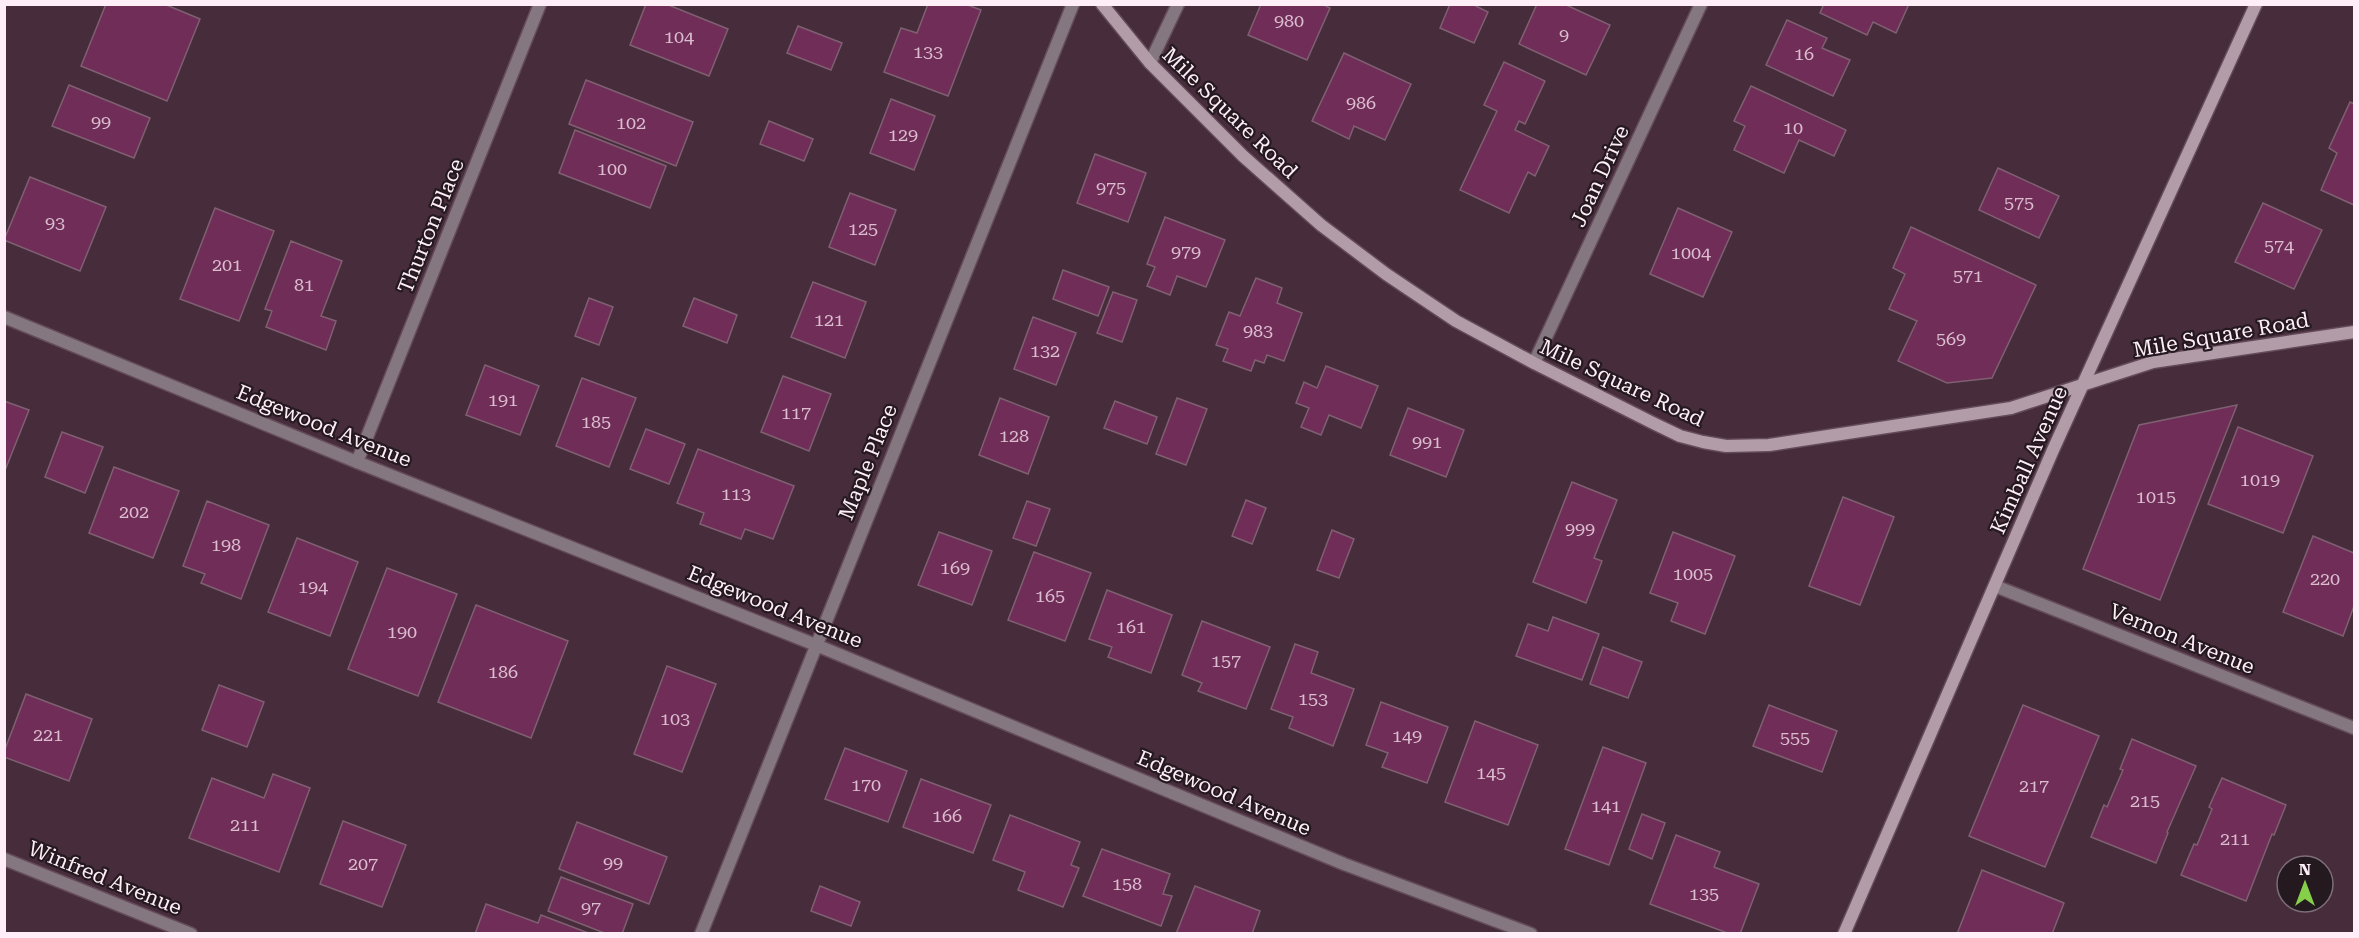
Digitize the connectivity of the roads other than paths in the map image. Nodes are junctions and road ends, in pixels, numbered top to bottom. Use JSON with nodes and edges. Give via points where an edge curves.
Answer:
{"nodes":[{"id":1,"x":540,"y":4,"type":"edge"},
{"id":2,"x":1073,"y":4,"type":"edge"},
{"id":3,"x":1102,"y":4,"type":"edge"},
{"id":4,"x":1178,"y":4,"type":"edge"},
{"id":5,"x":1701,"y":4,"type":"edge"},
{"id":6,"x":2256,"y":4,"type":"edge"},
{"id":7,"x":1150,"y":63,"type":"junction"},
{"id":8,"x":4,"y":317,"type":"edge"},
{"id":9,"x":2355,"y":332,"type":"edge"},
{"id":10,"x":1534,"y":363,"type":"junction"},
{"id":11,"x":2083,"y":386,"type":"junction"},
{"id":12,"x":357,"y":462,"type":"junction"},
{"id":13,"x":1995,"y":586,"type":"junction"},
{"id":14,"x":816,"y":645,"type":"junction"},
{"id":15,"x":2355,"y":728,"type":"edge"},
{"id":16,"x":4,"y":859,"type":"edge"},
{"id":17,"x":163,"y":928,"type":"edge"},
{"id":18,"x":190,"y":933,"type":"edge"},
{"id":19,"x":701,"y":933,"type":"edge"},
{"id":20,"x":1531,"y":933,"type":"edge"},
{"id":21,"x":1844,"y":933,"type":"edge"}],
"edges":[{"from":1,"to":12,"type":"street","name":"Thurton Place"},
{"from":2,"to":14,"type":"street","name":"Maple Place"},
{"from":3,"to":7,"type":"street","name":"Mile Square Road"},
{"from":4,"to":7,"type":"street"},
{"from":5,"to":10,"type":"street","name":"Joan Drive"},
{"from":6,"to":11,"type":"street","name":"Kimball Avenue"},
{"from":7,"to":10,"type":"street","name":"Mile Square Road","via":[[1251,163],[1352,250],[1421,299]]},
{"from":8,"to":12,"type":"street","name":"Edgewood Avenue"},
{"from":9,"to":11,"type":"street","name":"Mile Square Road","via":[[2153,362]]},
{"from":10,"to":11,"type":"street","name":"Mile Square Road","via":[[1680,436],[1726,446],[1769,445],[2011,408]]},
{"from":11,"to":13,"type":"street","name":"Kimball Avenue"},
{"from":12,"to":14,"type":"street","name":"Edgewood Avenue"},
{"from":13,"to":15,"type":"street","name":"Vernon Avenue"},
{"from":13,"to":21,"type":"street","name":"Kimball Avenue"},
{"from":14,"to":19,"type":"street","name":"Maple Place"},
{"from":14,"to":20,"type":"street","name":"Edgewood Avenue","via":[[1344,864]]},
{"from":16,"to":17,"type":"street","name":"Winfred Avenue"},
{"from":17,"to":18,"type":"street","name":"Winfred Avenue"}]}
